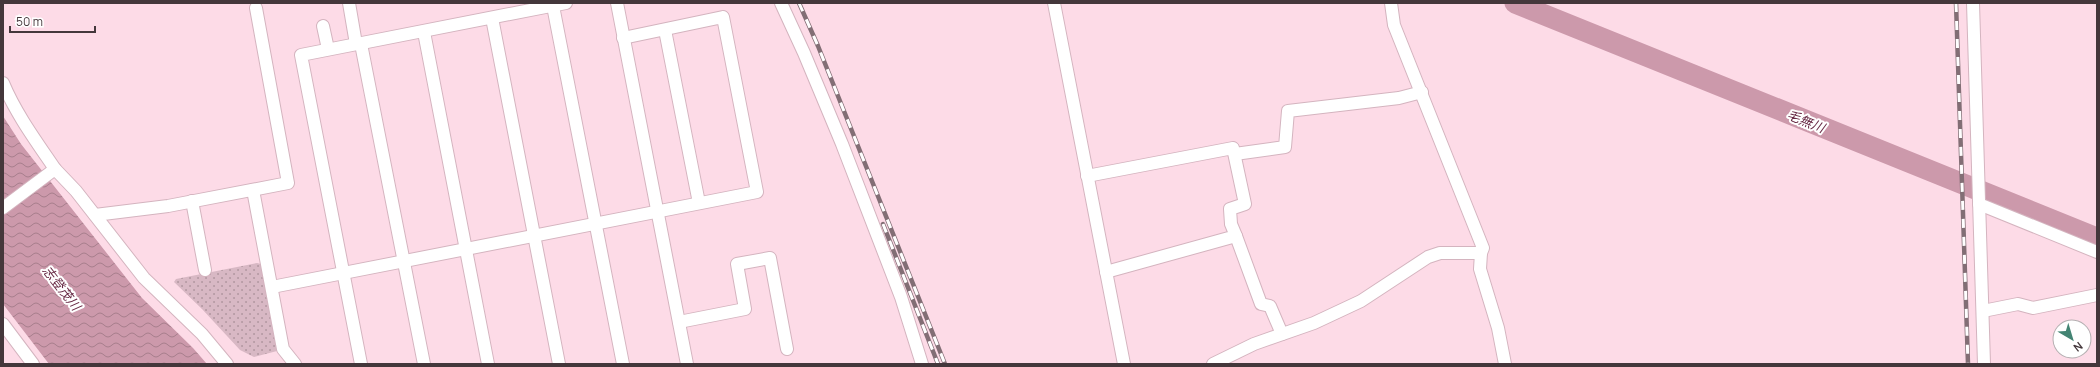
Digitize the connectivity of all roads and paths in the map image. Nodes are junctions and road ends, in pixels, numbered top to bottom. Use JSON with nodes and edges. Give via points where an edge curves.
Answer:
{"nodes":[{"id":1,"x":349,"y":3,"type":"edge"},
{"id":2,"x":566,"y":3,"type":"edge"},
{"id":3,"x":617,"y":3,"type":"edge"},
{"id":4,"x":781,"y":3,"type":"edge"},
{"id":5,"x":1054,"y":3,"type":"edge"},
{"id":6,"x":1391,"y":3,"type":"edge"},
{"id":7,"x":1973,"y":3,"type":"edge"},
{"id":8,"x":553,"y":6,"type":"junction"},
{"id":9,"x":256,"y":8,"type":"dead end"},
{"id":10,"x":492,"y":18,"type":"junction"},
{"id":11,"x":323,"y":26,"type":"dead end"},
{"id":12,"x":665,"y":30,"type":"junction"},
{"id":13,"x":424,"y":32,"type":"junction"},
{"id":14,"x":624,"y":38,"type":"junction"},
{"id":15,"x":359,"y":44,"type":"junction"},
{"id":16,"x":328,"y":50,"type":"junction"},
{"id":17,"x":3,"y":83,"type":"edge"},
{"id":18,"x":1422,"y":92,"type":"junction"},
{"id":19,"x":1234,"y":154,"type":"junction"},
{"id":20,"x":53,"y":171,"type":"junction"},
{"id":21,"x":1087,"y":176,"type":"junction"},
{"id":22,"x":253,"y":190,"type":"junction"},
{"id":23,"x":192,"y":201,"type":"junction"},
{"id":24,"x":699,"y":203,"type":"junction"},
{"id":25,"x":1979,"y":203,"type":"junction"},
{"id":26,"x":3,"y":208,"type":"edge"},
{"id":27,"x":657,"y":212,"type":"junction"},
{"id":28,"x":95,"y":215,"type":"junction"},
{"id":29,"x":596,"y":224,"type":"junction"},
{"id":30,"x":534,"y":236,"type":"junction"},
{"id":31,"x":1236,"y":236,"type":"junction"},
{"id":32,"x":466,"y":249,"type":"junction"},
{"id":33,"x":2097,"y":252,"type":"edge"},
{"id":34,"x":1481,"y":253,"type":"junction"},
{"id":35,"x":404,"y":261,"type":"junction"},
{"id":36,"x":205,"y":270,"type":"dead end"},
{"id":37,"x":1106,"y":272,"type":"junction"},
{"id":38,"x":344,"y":273,"type":"junction"},
{"id":39,"x":272,"y":287,"type":"junction"},
{"id":40,"x":2097,"y":295,"type":"edge"},
{"id":41,"x":1982,"y":311,"type":"junction"},
{"id":42,"x":679,"y":322,"type":"junction"},
{"id":43,"x":3,"y":324,"type":"edge"},
{"id":44,"x":1282,"y":334,"type":"junction"},
{"id":45,"x":786,"y":349,"type":"dead end"},
{"id":46,"x":33,"y":364,"type":"edge"},
{"id":47,"x":227,"y":364,"type":"edge"},
{"id":48,"x":295,"y":364,"type":"edge"},
{"id":49,"x":361,"y":364,"type":"edge"},
{"id":50,"x":424,"y":364,"type":"edge"},
{"id":51,"x":488,"y":364,"type":"edge"},
{"id":52,"x":559,"y":364,"type":"edge"},
{"id":53,"x":623,"y":364,"type":"edge"},
{"id":54,"x":687,"y":364,"type":"edge"},
{"id":55,"x":922,"y":364,"type":"edge"},
{"id":56,"x":1124,"y":364,"type":"edge"},
{"id":57,"x":1213,"y":364,"type":"edge"},
{"id":58,"x":1505,"y":364,"type":"edge"},
{"id":59,"x":1984,"y":364,"type":"edge"}],
"edges":[{"from":1,"to":15,"type":"street"},
{"from":2,"to":8,"type":"street"},
{"from":3,"to":14,"type":"street"},
{"from":4,"to":55,"type":"street","via":[[842,144],[901,297]]},
{"from":5,"to":21,"type":"street"},
{"from":6,"to":18,"type":"street","via":[[1394,25]]},
{"from":7,"to":25,"type":"street"},
{"from":8,"to":10,"type":"street"},
{"from":8,"to":29,"type":"street"},
{"from":9,"to":22,"type":"street","via":[[288,183]]},
{"from":10,"to":13,"type":"street"},
{"from":10,"to":30,"type":"street"},
{"from":11,"to":16,"type":"street"},
{"from":12,"to":14,"type":"street"},
{"from":12,"to":24,"type":"street"},
{"from":12,"to":24,"type":"street","via":[[724,18],[757,192]]},
{"from":13,"to":15,"type":"street"},
{"from":13,"to":32,"type":"street"},
{"from":14,"to":27,"type":"street"},
{"from":15,"to":16,"type":"street"},
{"from":15,"to":35,"type":"street"},
{"from":16,"to":38,"type":"street","via":[[301,55]]},
{"from":17,"to":20,"type":"street"},
{"from":18,"to":19,"type":"street","via":[[1384,100],[1288,111],[1285,147]]},
{"from":18,"to":34,"type":"street","via":[[1483,248]]},
{"from":19,"to":21,"type":"street","via":[[1234,148]]},
{"from":19,"to":31,"type":"street","via":[[1244,204],[1230,209],[1231,224]]},
{"from":20,"to":26,"type":"street"},
{"from":20,"to":28,"type":"street"},
{"from":21,"to":37,"type":"street"},
{"from":22,"to":23,"type":"street"},
{"from":22,"to":39,"type":"street"},
{"from":23,"to":28,"type":"street"},
{"from":23,"to":36,"type":"street"},
{"from":24,"to":27,"type":"street"},
{"from":25,"to":33,"type":"street"},
{"from":25,"to":41,"type":"street"},
{"from":27,"to":29,"type":"street"},
{"from":27,"to":42,"type":"street"},
{"from":28,"to":47,"type":"street","via":[[144,278],[202,334]]},
{"from":29,"to":30,"type":"street"},
{"from":29,"to":53,"type":"street"},
{"from":30,"to":32,"type":"street"},
{"from":30,"to":52,"type":"street"},
{"from":31,"to":37,"type":"street"},
{"from":31,"to":44,"type":"street","via":[[1261,304],[1270,306]]},
{"from":32,"to":35,"type":"street"},
{"from":32,"to":51,"type":"street"},
{"from":34,"to":44,"type":"street","via":[[1434,254],[1361,301],[1314,323]]},
{"from":34,"to":58,"type":"street","via":[[1480,269],[1498,328]]},
{"from":35,"to":38,"type":"street"},
{"from":35,"to":50,"type":"street"},
{"from":37,"to":56,"type":"street"},
{"from":38,"to":39,"type":"street"},
{"from":38,"to":49,"type":"street"},
{"from":39,"to":48,"type":"street","via":[[283,349]]},
{"from":40,"to":41,"type":"street","via":[[2033,308],[2018,304]]},
{"from":41,"to":59,"type":"street"},
{"from":42,"to":45,"type":"street","via":[[745,309],[737,264],[770,258]]},
{"from":42,"to":54,"type":"street"},
{"from":43,"to":46,"type":"street"},
{"from":44,"to":57,"type":"street"}]}
